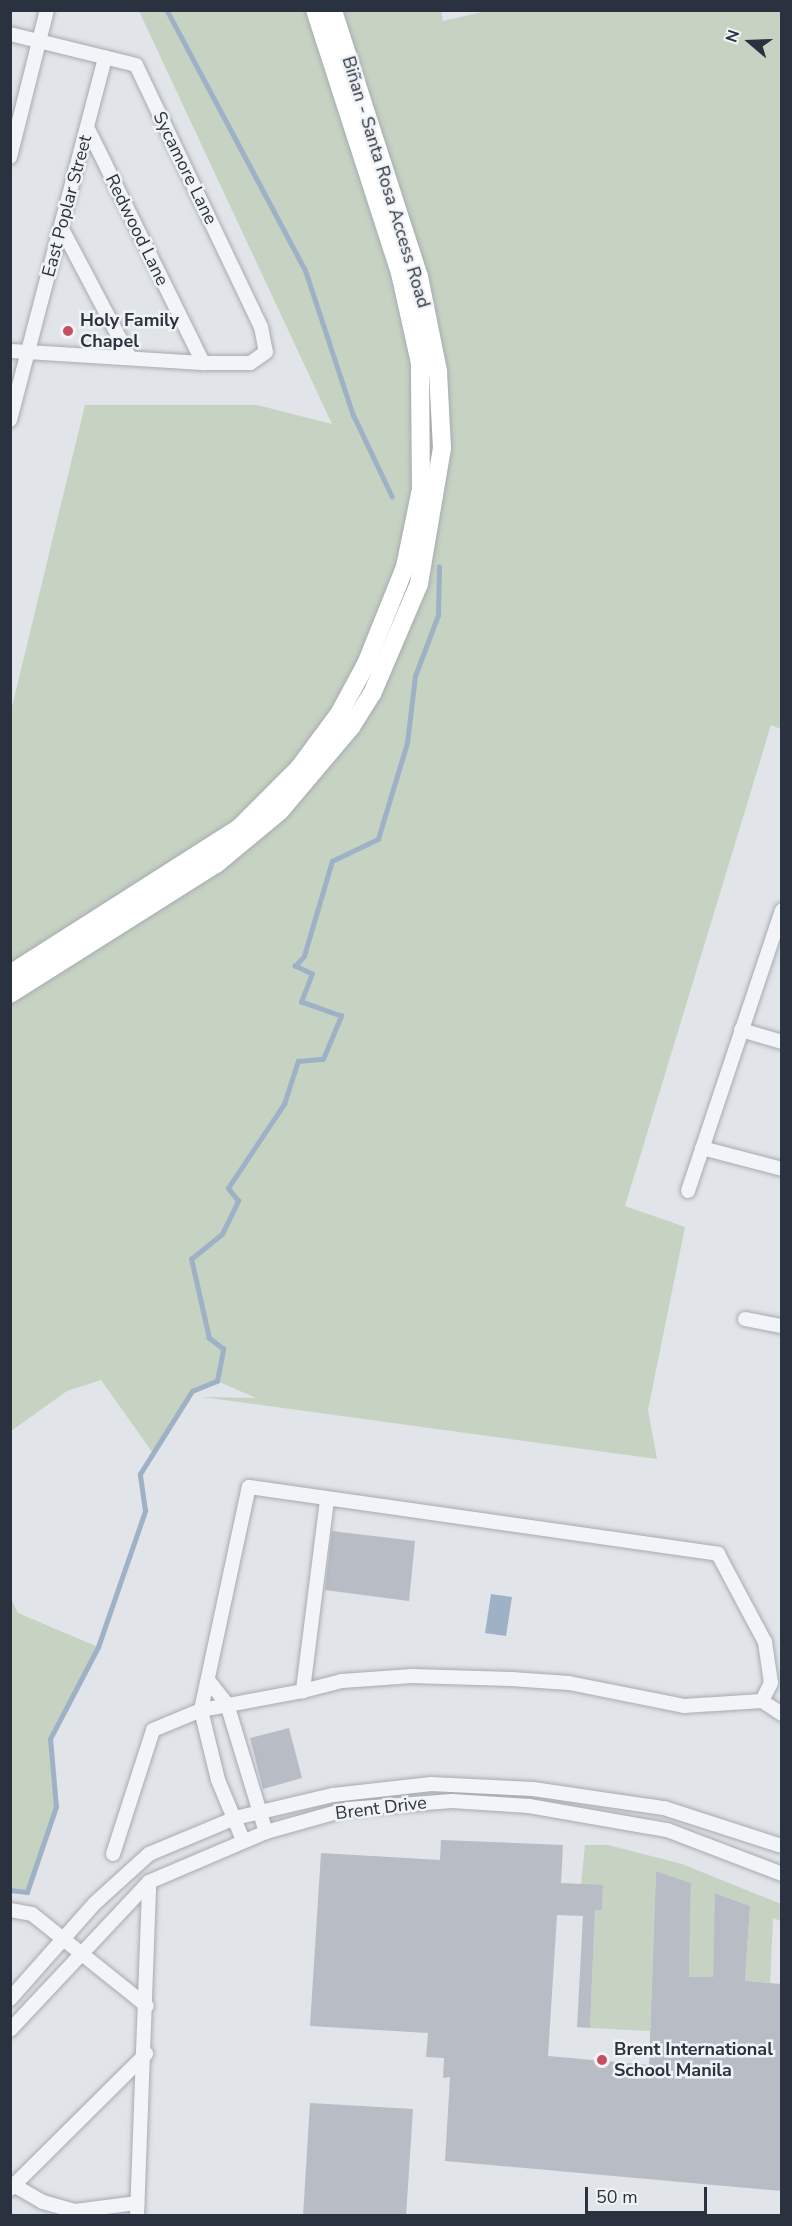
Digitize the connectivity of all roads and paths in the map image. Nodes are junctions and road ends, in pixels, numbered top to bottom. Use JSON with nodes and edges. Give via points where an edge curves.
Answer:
{"nodes":[{"id":1,"x":46,"y":10,"type":"edge"},
{"id":2,"x":315,"y":10,"type":"edge"},
{"id":3,"x":333,"y":10,"type":"edge"},
{"id":4,"x":10,"y":34,"type":"edge"},
{"id":5,"x":40,"y":40,"type":"junction"},
{"id":6,"x":105,"y":57,"type":"junction"},
{"id":7,"x":344,"y":71,"type":"junction"},
{"id":8,"x":88,"y":129,"type":"junction"},
{"id":9,"x":10,"y":157,"type":"edge"},
{"id":10,"x":62,"y":230,"type":"junction"},
{"id":11,"x":10,"y":351,"type":"edge"},
{"id":12,"x":27,"y":354,"type":"junction"},
{"id":13,"x":129,"y":356,"type":"junction"},
{"id":14,"x":203,"y":363,"type":"junction"},
{"id":15,"x":10,"y":420,"type":"edge"},
{"id":16,"x":207,"y":860,"type":"junction"},
{"id":17,"x":780,"y":919,"type":"edge"},
{"id":18,"x":10,"y":974,"type":"edge"},
{"id":19,"x":10,"y":994,"type":"edge"},
{"id":20,"x":741,"y":1030,"type":"junction"},
{"id":21,"x":782,"y":1042,"type":"edge"},
{"id":22,"x":702,"y":1148,"type":"junction"},
{"id":23,"x":782,"y":1169,"type":"edge"},
{"id":24,"x":688,"y":1191,"type":"dead end"},
{"id":25,"x":745,"y":1319,"type":"dead end"},
{"id":26,"x":782,"y":1326,"type":"edge"},
{"id":27,"x":327,"y":1500,"type":"junction"},
{"id":28,"x":208,"y":1680,"type":"junction"},
{"id":29,"x":303,"y":1691,"type":"junction"},
{"id":30,"x":762,"y":1701,"type":"junction"},
{"id":31,"x":227,"y":1704,"type":"junction"},
{"id":32,"x":201,"y":1710,"type":"junction"},
{"id":33,"x":782,"y":1714,"type":"edge"},
{"id":34,"x":533,"y":1789,"type":"junction"},
{"id":35,"x":528,"y":1806,"type":"junction"},
{"id":36,"x":260,"y":1811,"type":"junction"},
{"id":37,"x":235,"y":1818,"type":"junction"},
{"id":38,"x":266,"y":1832,"type":"junction"},
{"id":39,"x":748,"y":1836,"type":"junction"},
{"id":40,"x":243,"y":1840,"type":"junction"},
{"id":41,"x":782,"y":1846,"type":"edge"},
{"id":42,"x":113,"y":1854,"type":"dead end"},
{"id":43,"x":741,"y":1858,"type":"junction"},
{"id":44,"x":782,"y":1874,"type":"edge"},
{"id":45,"x":149,"y":1882,"type":"junction"},
{"id":46,"x":10,"y":1910,"type":"edge"},
{"id":47,"x":64,"y":1937,"type":"junction"},
{"id":48,"x":81,"y":1951,"type":"junction"},
{"id":49,"x":10,"y":2000,"type":"edge"},
{"id":50,"x":147,"y":2006,"type":"junction"},
{"id":51,"x":10,"y":2030,"type":"edge"},
{"id":52,"x":146,"y":2054,"type":"junction"},
{"id":53,"x":12,"y":2186,"type":"edge"},
{"id":54,"x":137,"y":2209,"type":"edge"}],
"edges":[{"from":1,"to":5,"type":"street"},
{"from":2,"to":7,"type":"main road","name":"Biñan - Santa Rosa Access Road"},
{"from":3,"to":7,"type":"main road","name":"Biñan - Santa Rosa Access Road"},
{"from":4,"to":5,"type":"street","name":"Sycamore Lane"},
{"from":5,"to":6,"type":"street","name":"Sycamore Lane"},
{"from":5,"to":9,"type":"street"},
{"from":6,"to":8,"type":"street","name":"East Poplar Street"},
{"from":6,"to":14,"type":"street","name":"Sycamore Lane","via":[[135,65],[261,327],[266,352],[260,360]]},
{"from":7,"to":16,"type":"main road","name":"Biñan - Santa Rosa Access Road","via":[[414,327],[429,490],[390,610],[339,714],[299,768]]},
{"from":8,"to":10,"type":"street","name":"East Poplar Street"},
{"from":8,"to":14,"type":"street","name":"Redwood Lane"},
{"from":10,"to":12,"type":"street","name":"East Poplar Street"},
{"from":10,"to":13,"type":"street"},
{"from":11,"to":12,"type":"street"},
{"from":12,"to":13,"type":"street"},
{"from":12,"to":15,"type":"street","name":"East Poplar Street"},
{"from":13,"to":14,"type":"street"},
{"from":16,"to":18,"type":"main road","name":"Biñan - Santa Rosa Access Road"},
{"from":16,"to":19,"type":"main road","name":"Biñan - Santa Rosa Access Road"},
{"from":17,"to":20,"type":"street"},
{"from":20,"to":21,"type":"street"},
{"from":20,"to":22,"type":"street"},
{"from":22,"to":23,"type":"street"},
{"from":22,"to":24,"type":"street"},
{"from":25,"to":26,"type":"street"},
{"from":27,"to":28,"type":"street","via":[[249,1487]]},
{"from":27,"to":29,"type":"street"},
{"from":27,"to":30,"type":"street","via":[[718,1554],[765,1642],[771,1683]]},
{"from":28,"to":31,"type":"street"},
{"from":28,"to":32,"type":"street"},
{"from":29,"to":30,"type":"street","via":[[342,1681],[412,1676],[569,1683],[684,1706]]},
{"from":29,"to":31,"type":"street"},
{"from":30,"to":33,"type":"street"},
{"from":31,"to":32,"type":"street"},
{"from":31,"to":36,"type":"street"},
{"from":32,"to":37,"type":"street","via":[[218,1780]]},
{"from":32,"to":42,"type":"street","via":[[153,1730]]},
{"from":34,"to":35,"type":"street"},
{"from":34,"to":36,"type":"street","name":"Brent Drive","via":[[431,1784],[333,1795]]},
{"from":34,"to":39,"type":"street","name":"Brent Drive","via":[[664,1808]]},
{"from":35,"to":38,"type":"street","name":"Brent Drive","via":[[452,1801],[348,1809]]},
{"from":35,"to":43,"type":"street","name":"Brent Drive","via":[[667,1830]]},
{"from":36,"to":37,"type":"street","name":"Brent Drive"},
{"from":36,"to":38,"type":"street"},
{"from":37,"to":40,"type":"street"},
{"from":37,"to":47,"type":"street","name":"Brent Drive","via":[[135,1863]]},
{"from":38,"to":40,"type":"street","name":"Brent Drive"},
{"from":39,"to":41,"type":"street","name":"Brent Drive"},
{"from":39,"to":43,"type":"street"},
{"from":40,"to":45,"type":"street","name":"Brent Drive"},
{"from":43,"to":44,"type":"street","name":"Brent Drive"},
{"from":45,"to":48,"type":"street","name":"Brent Drive"},
{"from":45,"to":50,"type":"street"},
{"from":46,"to":47,"type":"street","via":[[33,1914]]},
{"from":47,"to":48,"type":"street"},
{"from":47,"to":49,"type":"street","name":"Brent Drive"},
{"from":48,"to":50,"type":"street"},
{"from":48,"to":51,"type":"street","name":"Brent Drive"},
{"from":50,"to":52,"type":"street"},
{"from":52,"to":53,"type":"street"},
{"from":52,"to":54,"type":"street"},
{"from":53,"to":54,"type":"street","via":[[75,2211]]}]}
